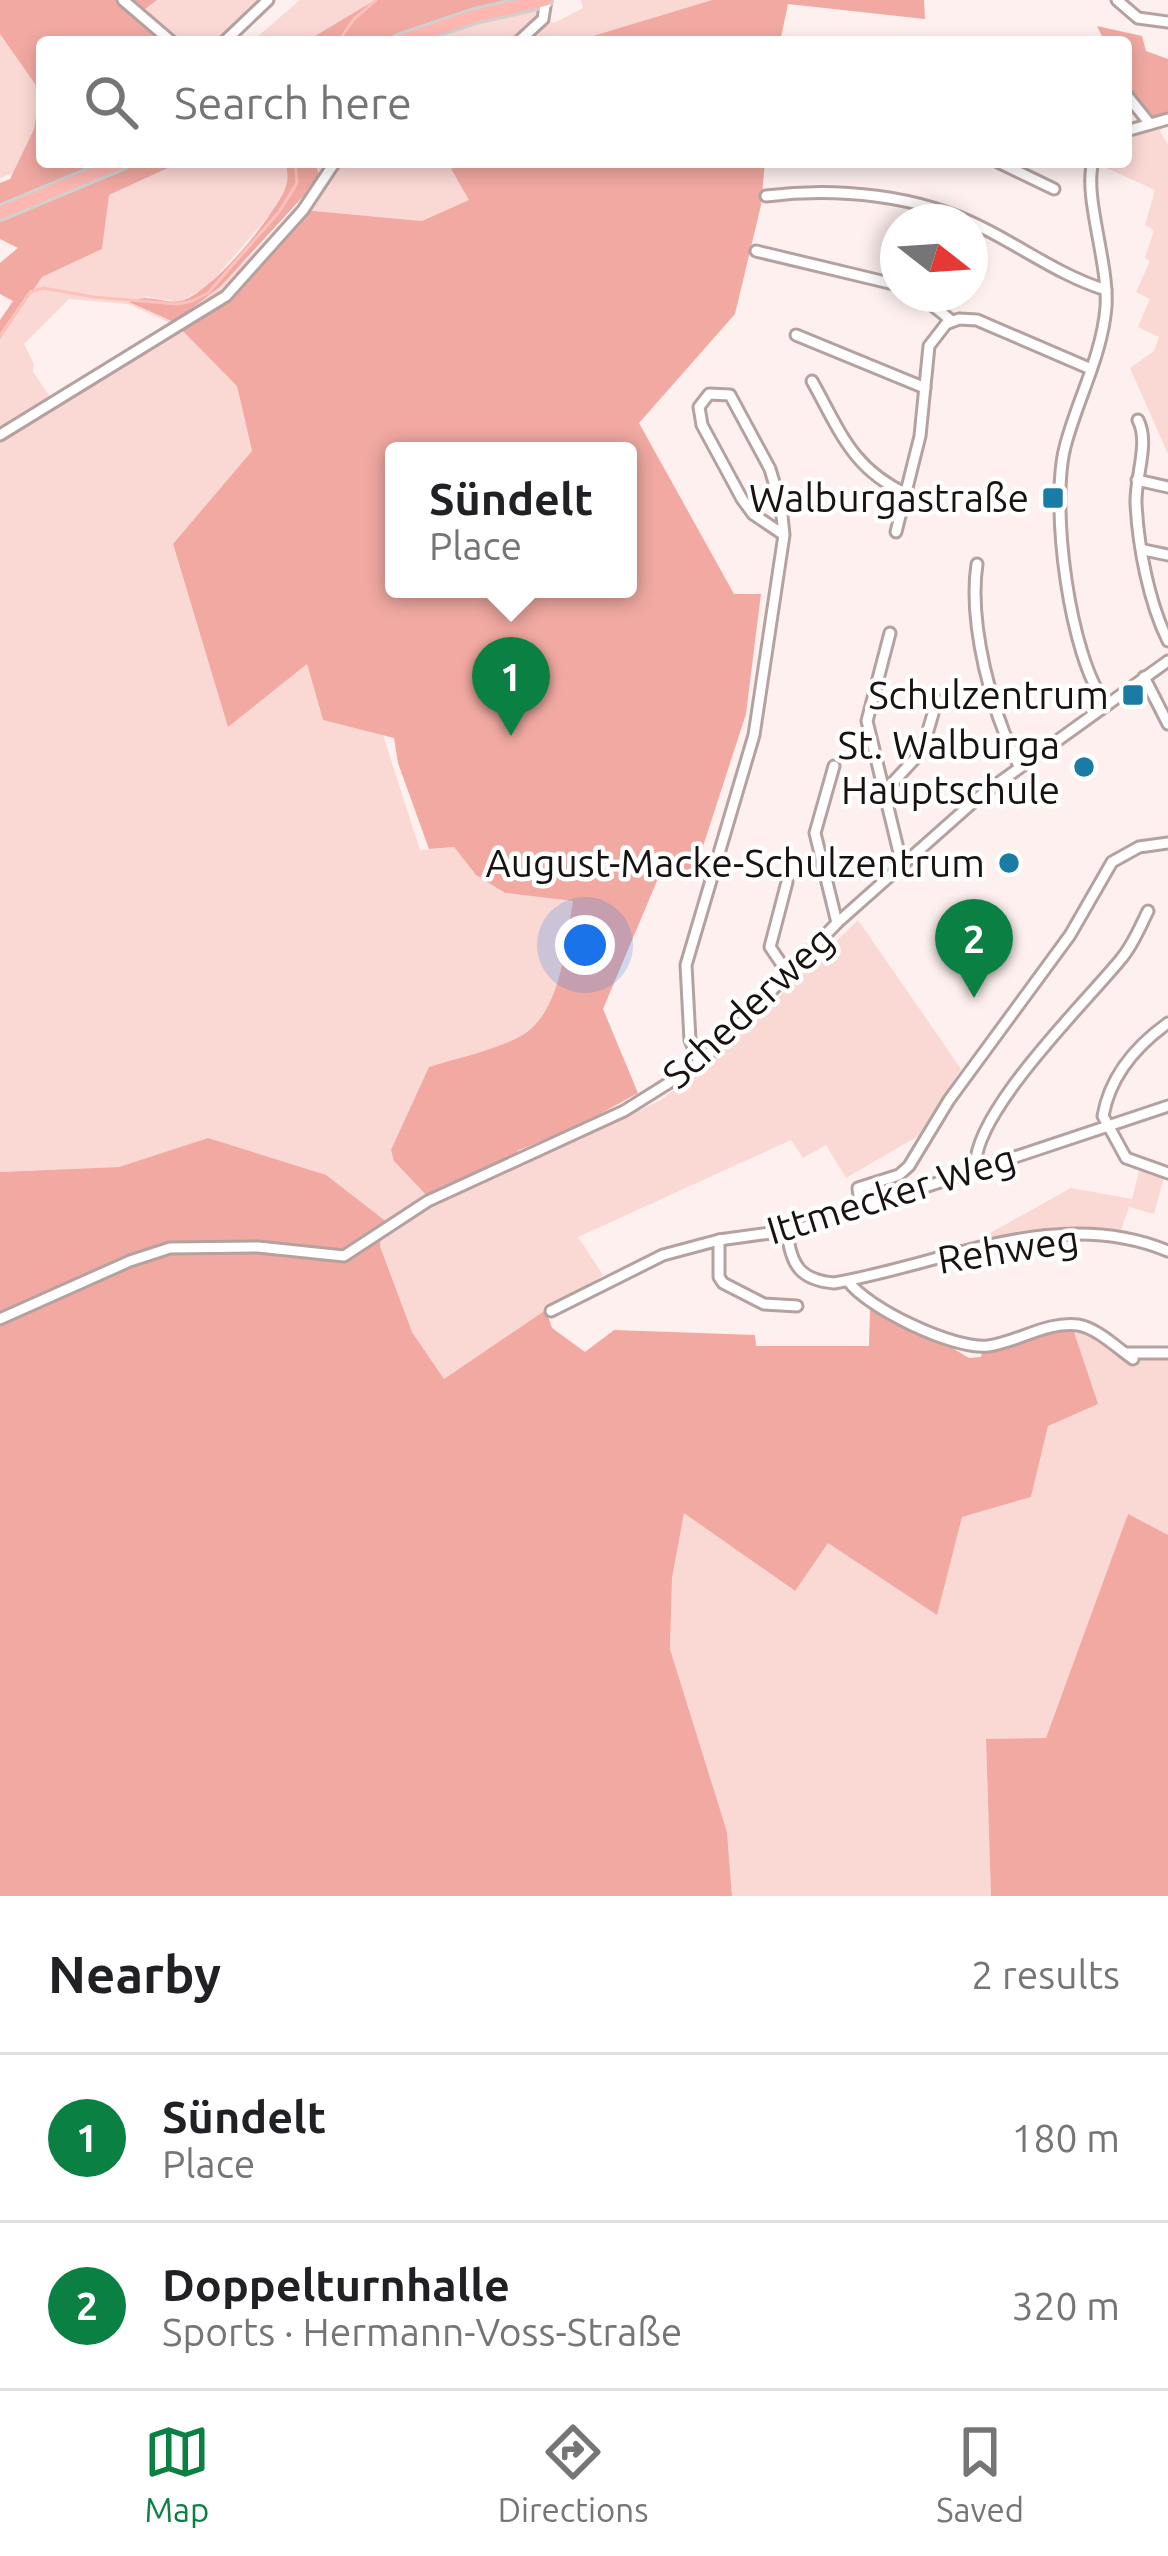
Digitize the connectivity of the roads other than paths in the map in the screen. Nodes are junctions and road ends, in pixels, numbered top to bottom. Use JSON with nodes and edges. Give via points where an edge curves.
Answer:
{"nodes":[{"id":1,"x":123,"y":0,"type":"edge"},
{"id":2,"x":268,"y":0,"type":"edge"},
{"id":3,"x":545,"y":0,"type":"edge"},
{"id":4,"x":1117,"y":0,"type":"edge"},
{"id":5,"x":1168,"y":22,"type":"edge"},
{"id":6,"x":165,"y":36,"type":"edge"},
{"id":7,"x":230,"y":36,"type":"edge"},
{"id":8,"x":416,"y":36,"type":"edge"},
{"id":9,"x":525,"y":36,"type":"edge"},
{"id":10,"x":1132,"y":102,"type":"edge"},
{"id":11,"x":1168,"y":119,"type":"edge"},
{"id":12,"x":1150,"y":124,"type":"junction"},
{"id":13,"x":1132,"y":129,"type":"edge"},
{"id":14,"x":108,"y":168,"type":"edge"},
{"id":15,"x":326,"y":168,"type":"edge"},
{"id":16,"x":1010,"y":168,"type":"edge"},
{"id":17,"x":1092,"y":168,"type":"edge"},
{"id":18,"x":1054,"y":189,"type":"dead end"},
{"id":19,"x":766,"y":196,"type":"dead end"},
{"id":20,"x":0,"y":213,"type":"edge"},
{"id":21,"x":756,"y":251,"type":"dead end"},
{"id":22,"x":880,"y":281,"type":"edge"},
{"id":23,"x":1106,"y":290,"type":"junction"},
{"id":24,"x":941,"y":312,"type":"edge"},
{"id":25,"x":952,"y":321,"type":"junction"},
{"id":26,"x":796,"y":335,"type":"dead end"},
{"id":27,"x":1091,"y":369,"type":"junction"},
{"id":28,"x":812,"y":381,"type":"dead end"},
{"id":29,"x":925,"y":388,"type":"junction"},
{"id":30,"x":1138,"y":420,"type":"dead end"},
{"id":31,"x":0,"y":435,"type":"edge"},
{"id":32,"x":1137,"y":480,"type":"junction"},
{"id":33,"x":1168,"y":487,"type":"edge"},
{"id":34,"x":907,"y":494,"type":"junction"},
{"id":35,"x":896,"y":532,"type":"dead end"},
{"id":36,"x":784,"y":535,"type":"junction"},
{"id":37,"x":1144,"y":550,"type":"junction"},
{"id":38,"x":1168,"y":555,"type":"edge"},
{"id":39,"x":977,"y":564,"type":"dead end"},
{"id":40,"x":890,"y":633,"type":"dead end"},
{"id":41,"x":1168,"y":641,"type":"edge"},
{"id":42,"x":1168,"y":661,"type":"edge"},
{"id":43,"x":1144,"y":677,"type":"junction"},
{"id":44,"x":937,"y":700,"type":"dead end"},
{"id":45,"x":1106,"y":704,"type":"junction"},
{"id":46,"x":1168,"y":724,"type":"edge"},
{"id":47,"x":834,"y":766,"type":"dead end"},
{"id":48,"x":1019,"y":766,"type":"junction"},
{"id":49,"x":884,"y":792,"type":"junction"},
{"id":50,"x":1168,"y":844,"type":"edge"},
{"id":51,"x":902,"y":865,"type":"junction"},
{"id":52,"x":787,"y":882,"type":"dead end"},
{"id":53,"x":1148,"y":911,"type":"dead end"},
{"id":54,"x":838,"y":923,"type":"junction"},
{"id":55,"x":787,"y":973,"type":"junction"},
{"id":56,"x":1168,"y":1023,"type":"edge"},
{"id":57,"x":699,"y":1062,"type":"junction"},
{"id":58,"x":1168,"y":1106,"type":"edge"},
{"id":59,"x":1106,"y":1127,"type":"junction"},
{"id":60,"x":976,"y":1170,"type":"junction"},
{"id":61,"x":1168,"y":1173,"type":"edge"},
{"id":62,"x":861,"y":1209,"type":"junction"},
{"id":63,"x":787,"y":1232,"type":"junction"},
{"id":64,"x":719,"y":1240,"type":"junction"},
{"id":65,"x":1168,"y":1251,"type":"edge"},
{"id":66,"x":848,"y":1281,"type":"junction"},
{"id":67,"x":797,"y":1306,"type":"dead end"},
{"id":68,"x":551,"y":1311,"type":"dead end"},
{"id":69,"x":0,"y":1319,"type":"edge"},
{"id":70,"x":1168,"y":1353,"type":"edge"}],
"edges":[{"from":1,"to":6,"type":"street"},
{"from":2,"to":7,"type":"street"},
{"from":3,"to":8,"type":"main road"},
{"from":3,"to":9,"type":"street","via":[[543,19]]},
{"from":4,"to":5,"type":"street","via":[[1138,18]]},
{"from":10,"to":12,"type":"street"},
{"from":11,"to":12,"type":"street"},
{"from":12,"to":13,"type":"street"},
{"from":14,"to":20,"type":"main road"},
{"from":15,"to":31,"type":"street","via":[[303,210],[226,296]]},
{"from":16,"to":18,"type":"street"},
{"from":17,"to":23,"type":"street"},
{"from":19,"to":23,"type":"street","via":[[845,193],[946,213]]},
{"from":21,"to":22,"type":"street"},
{"from":23,"to":27,"type":"street"},
{"from":24,"to":25,"type":"street"},
{"from":25,"to":27,"type":"street","via":[[983,321]]},
{"from":25,"to":29,"type":"street","via":[[929,346]]},
{"from":26,"to":29,"type":"street"},
{"from":27,"to":45,"type":"street","via":[[1064,450],[1059,498],[1085,664]]},
{"from":28,"to":34,"type":"street","via":[[858,461]]},
{"from":29,"to":34,"type":"street"},
{"from":30,"to":32,"type":"street"},
{"from":32,"to":33,"type":"street"},
{"from":32,"to":37,"type":"street"},
{"from":34,"to":35,"type":"street"},
{"from":36,"to":36,"type":"street","via":[[775,481],[751,430],[730,395],[709,394],[699,407],[702,425],[748,508]]},
{"from":36,"to":57,"type":"street","via":[[754,735],[687,959],[689,1040]]},
{"from":37,"to":38,"type":"street"},
{"from":37,"to":41,"type":"street"},
{"from":39,"to":48,"type":"street","via":[[982,645],[1001,729]]},
{"from":40,"to":49,"type":"street","via":[[867,716]]},
{"from":42,"to":43,"type":"street","name":"Schederweg"},
{"from":43,"to":45,"type":"street","name":"Schederweg"},
{"from":43,"to":46,"type":"street"},
{"from":44,"to":49,"type":"street","via":[[921,753]]},
{"from":45,"to":48,"type":"street","name":"Schederweg"},
{"from":47,"to":54,"type":"street","via":[[815,842]]},
{"from":48,"to":51,"type":"street","name":"Schederweg"},
{"from":49,"to":51,"type":"street"},
{"from":50,"to":62,"type":"street","via":[[1117,857],[909,1166],[858,1188]]},
{"from":51,"to":54,"type":"street","name":"Schederweg"},
{"from":52,"to":55,"type":"street","via":[[770,946]]},
{"from":53,"to":60,"type":"street","via":[[1124,955],[1060,1023],[998,1111],[976,1151]]},
{"from":54,"to":55,"type":"street","name":"Schederweg"},
{"from":55,"to":57,"type":"street","name":"Schederweg"},
{"from":56,"to":59,"type":"street","via":[[1120,1071],[1104,1106]]},
{"from":57,"to":69,"type":"street","name":"Schederweg","via":[[624,1111],[428,1202],[350,1253],[170,1248]]},
{"from":58,"to":59,"type":"street","name":"Ittmecker Weg"},
{"from":59,"to":60,"type":"street","name":"Ittmecker Weg"},
{"from":59,"to":61,"type":"street","via":[[1130,1161]]},
{"from":60,"to":62,"type":"street","name":"Ittmecker Weg"},
{"from":62,"to":63,"type":"street","name":"Ittmecker Weg"},
{"from":63,"to":64,"type":"street","name":"Ittmecker Weg"},
{"from":63,"to":66,"type":"street","name":"Rehweg","via":[[799,1272]]},
{"from":64,"to":67,"type":"street","via":[[723,1283],[764,1304]]},
{"from":64,"to":68,"type":"street","name":"Ittmecker Weg","via":[[664,1255]]},
{"from":65,"to":66,"type":"street","name":"Rehweg","via":[[1121,1236],[1036,1236]]},
{"from":66,"to":70,"type":"street","name":"Rehweg","via":[[869,1301],[958,1343],[983,1346],[1078,1325],[1129,1356]]}]}
